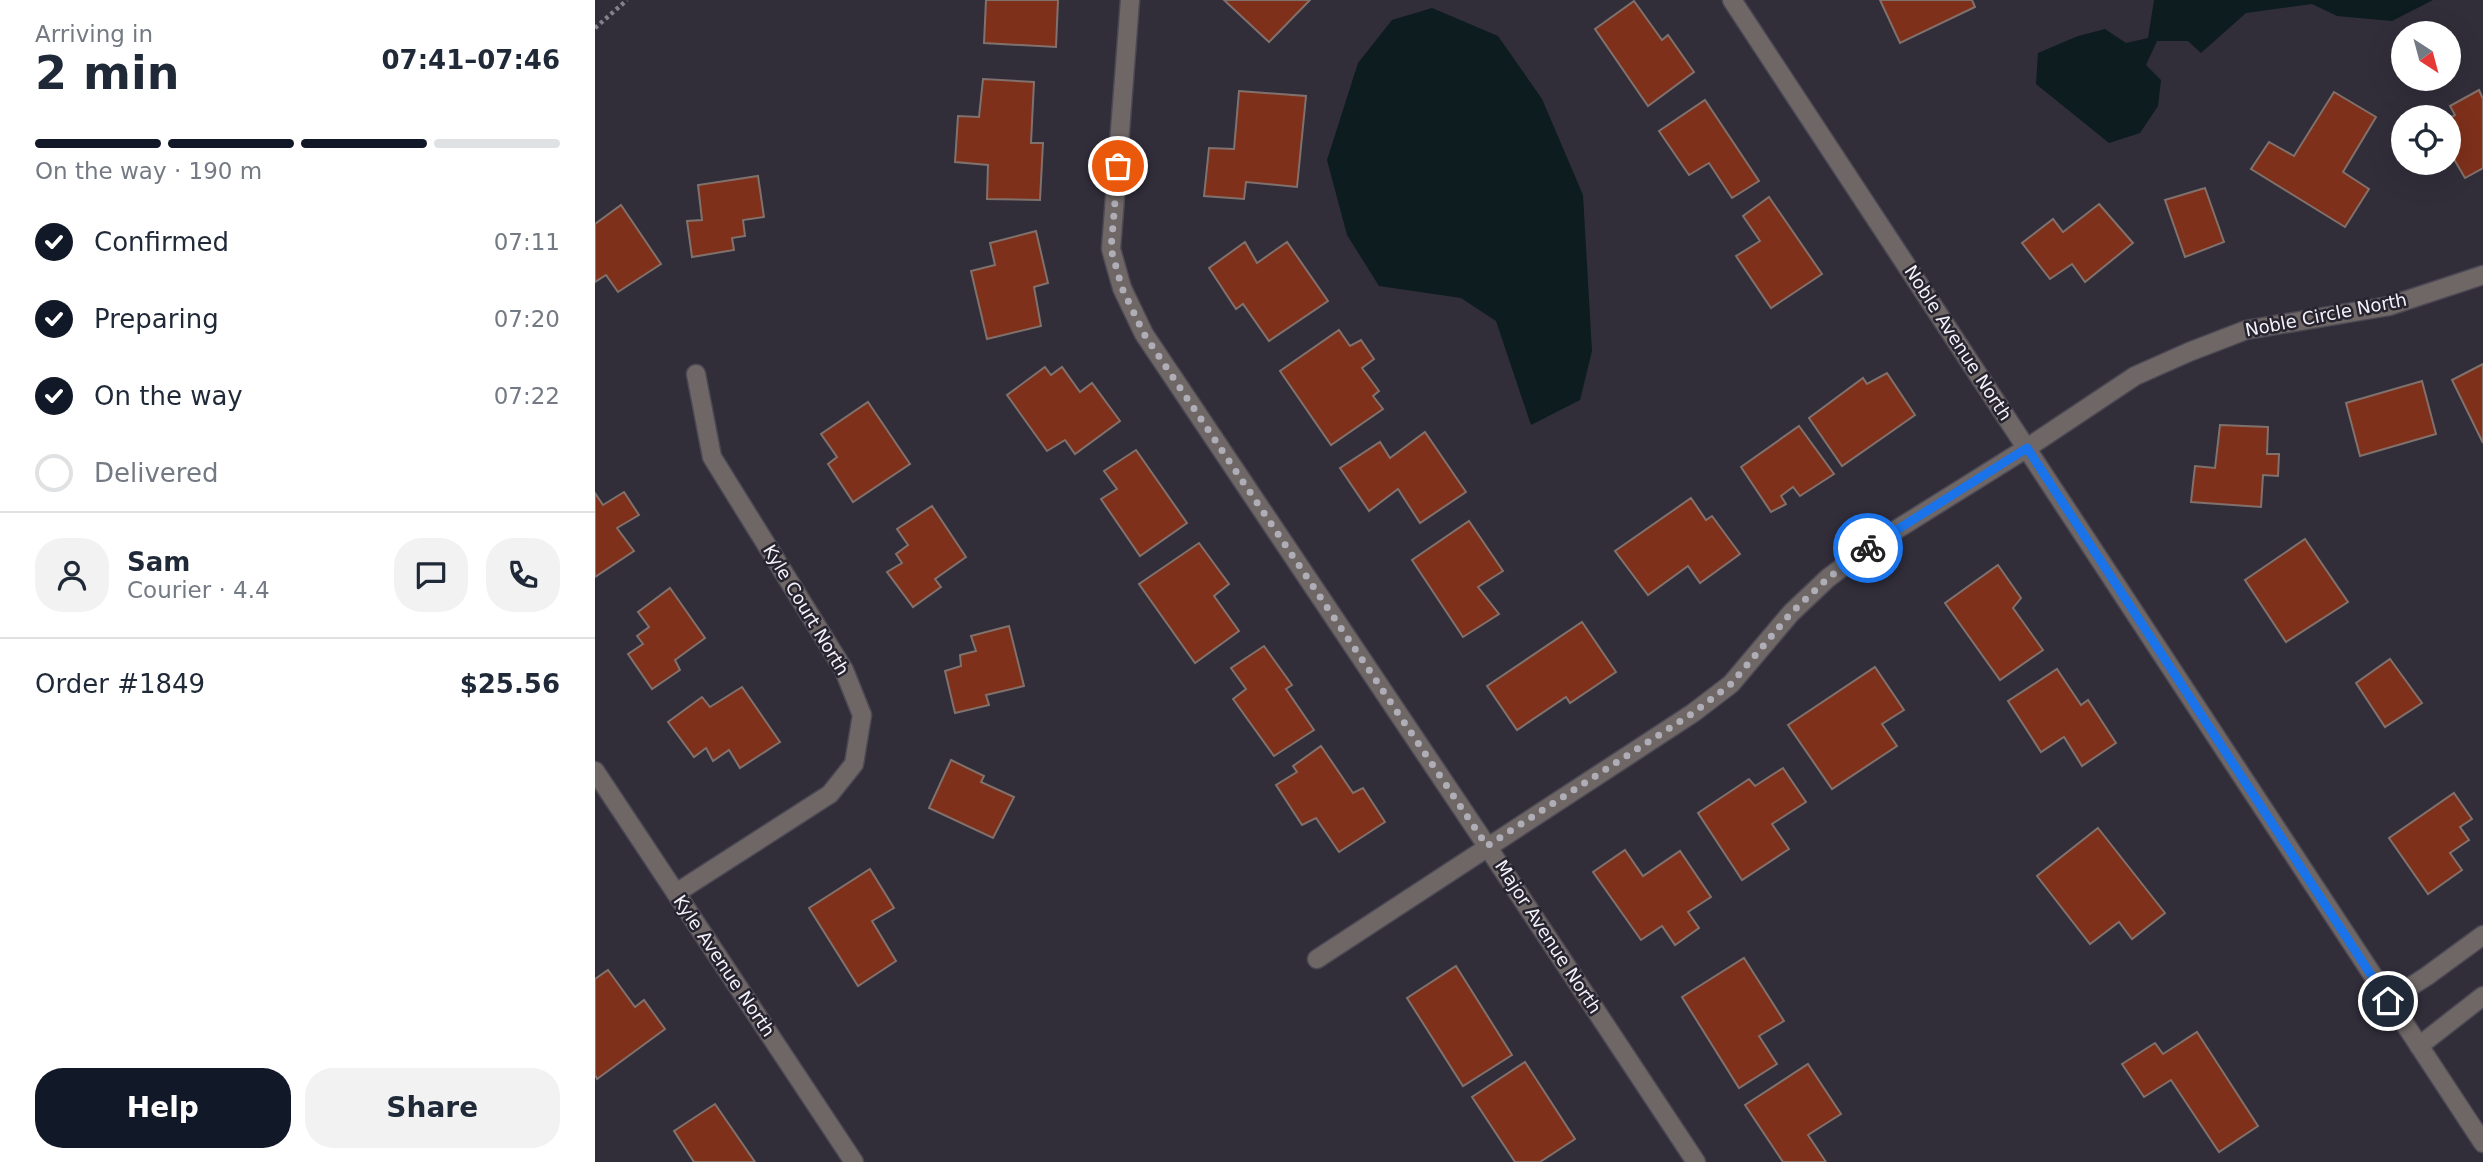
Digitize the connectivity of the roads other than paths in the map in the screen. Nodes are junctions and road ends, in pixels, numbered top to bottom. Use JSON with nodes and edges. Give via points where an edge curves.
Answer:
{"nodes":[{"id":1,"x":1130,"y":0,"type":"edge"},
{"id":2,"x":1732,"y":0,"type":"edge"},
{"id":3,"x":2483,"y":275,"type":"edge"},
{"id":4,"x":697,"y":374,"type":"dead end"},
{"id":5,"x":2027,"y":448,"type":"junction"},
{"id":6,"x":595,"y":771,"type":"edge"},
{"id":7,"x":1487,"y":846,"type":"junction"},
{"id":8,"x":676,"y":893,"type":"junction"},
{"id":9,"x":2483,"y":935,"type":"edge"},
{"id":10,"x":1317,"y":959,"type":"dead end"},
{"id":11,"x":2483,"y":996,"type":"edge"},
{"id":12,"x":2388,"y":1001,"type":"junction"},
{"id":13,"x":2419,"y":1046,"type":"junction"},
{"id":14,"x":2483,"y":1143,"type":"edge"},
{"id":15,"x":854,"y":1162,"type":"edge"},
{"id":16,"x":1696,"y":1162,"type":"edge"}],
"edges":[{"from":1,"to":7,"type":"street","name":"Major Avenue North","via":[[1111,249],[1122,288],[1144,334]]},
{"from":2,"to":5,"type":"street","name":"Noble Avenue North"},
{"from":3,"to":5,"type":"street","name":"Noble Circle North","via":[[2389,306],[2246,330],[2135,376]]},
{"from":4,"to":8,"type":"street","name":"Kyle Court North","via":[[712,457],[845,670],[862,715],[854,764],[830,794]]},
{"from":5,"to":7,"type":"street","name":"Noble Circle North","via":[[1875,543],[1828,578],[1791,613],[1731,684],[1702,706]]},
{"from":5,"to":12,"type":"street","name":"Noble Avenue North"},
{"from":6,"to":8,"type":"street","name":"Kyle Avenue North"},
{"from":7,"to":10,"type":"street","name":"Noble Circle North"},
{"from":7,"to":16,"type":"street","name":"Major Avenue North"},
{"from":8,"to":15,"type":"street","name":"Kyle Avenue North"},
{"from":9,"to":12,"type":"street"},
{"from":11,"to":13,"type":"street"},
{"from":12,"to":13,"type":"street","name":"Noble Avenue North"},
{"from":13,"to":14,"type":"street","name":"Noble Avenue North"}]}
